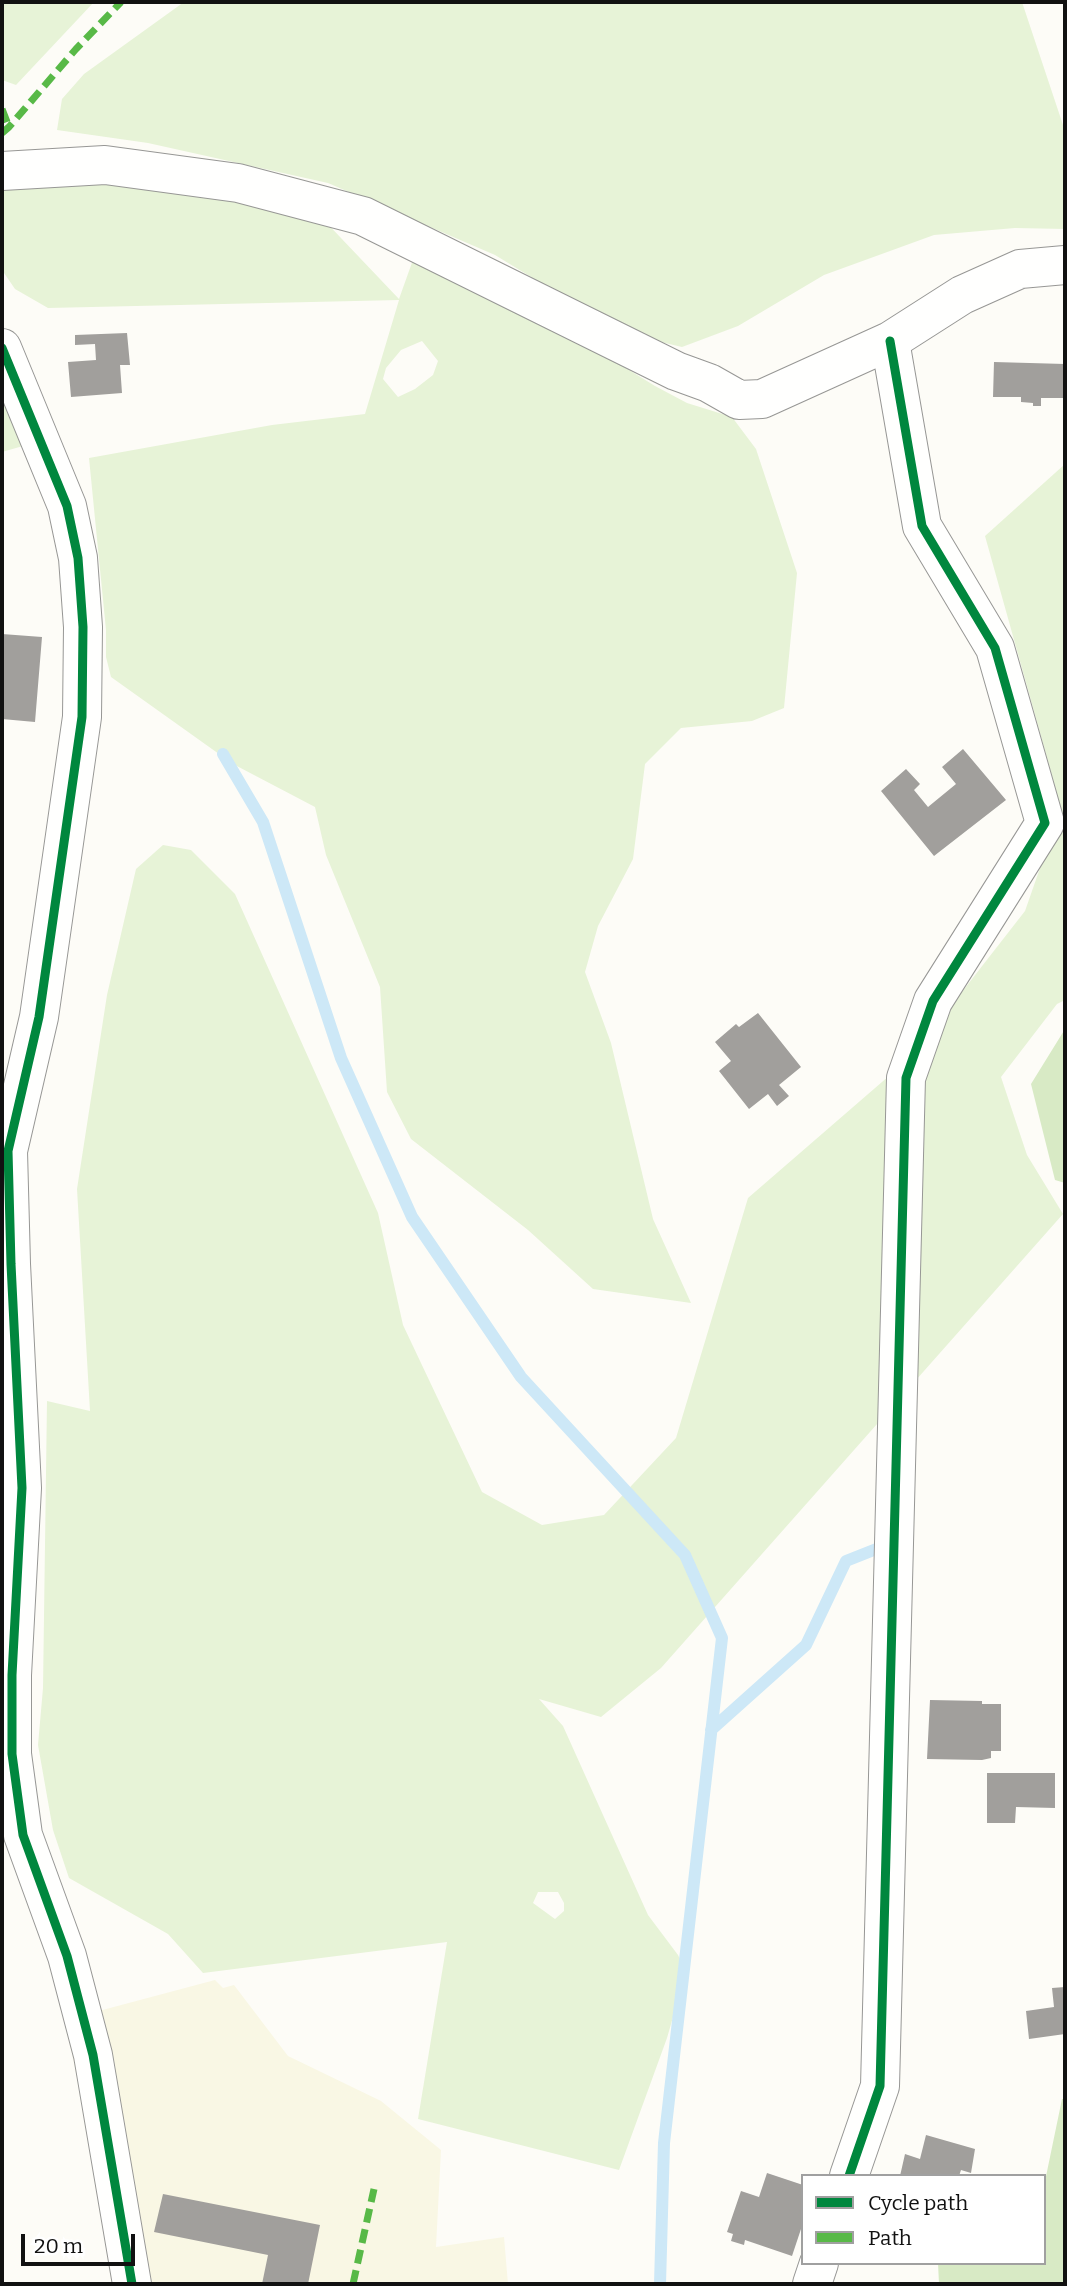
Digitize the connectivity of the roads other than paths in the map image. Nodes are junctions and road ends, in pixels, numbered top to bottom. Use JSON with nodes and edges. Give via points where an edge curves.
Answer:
{"nodes":[{"id":1,"x":2,"y":171,"type":"edge"},
{"id":2,"x":1065,"y":265,"type":"edge"},
{"id":3,"x":890,"y":341,"type":"junction"},
{"id":4,"x":2,"y":348,"type":"edge"},
{"id":5,"x":850,"y":2174,"type":"edge"},
{"id":6,"x":818,"y":2265,"type":"edge"},
{"id":7,"x":132,"y":2284,"type":"edge"},
{"id":8,"x":811,"y":2284,"type":"edge"}],
"edges":[{"from":1,"to":3,"type":"street","via":[[105,165],[238,183],[363,216],[739,400],[762,399]]},
{"from":2,"to":3,"type":"street","via":[[1020,269],[962,295]]},
{"from":3,"to":5,"type":"street","via":[[922,526],[995,648],[1045,823],[933,1002],[906,1078],[880,2086]]},
{"from":4,"to":7,"type":"street","via":[[67,506],[78,558],[83,628],[82,717],[39,1017],[8,1151],[22,1488],[12,1754],[23,1835],[67,1956],[93,2055]]},
{"from":6,"to":8,"type":"street"}]}
